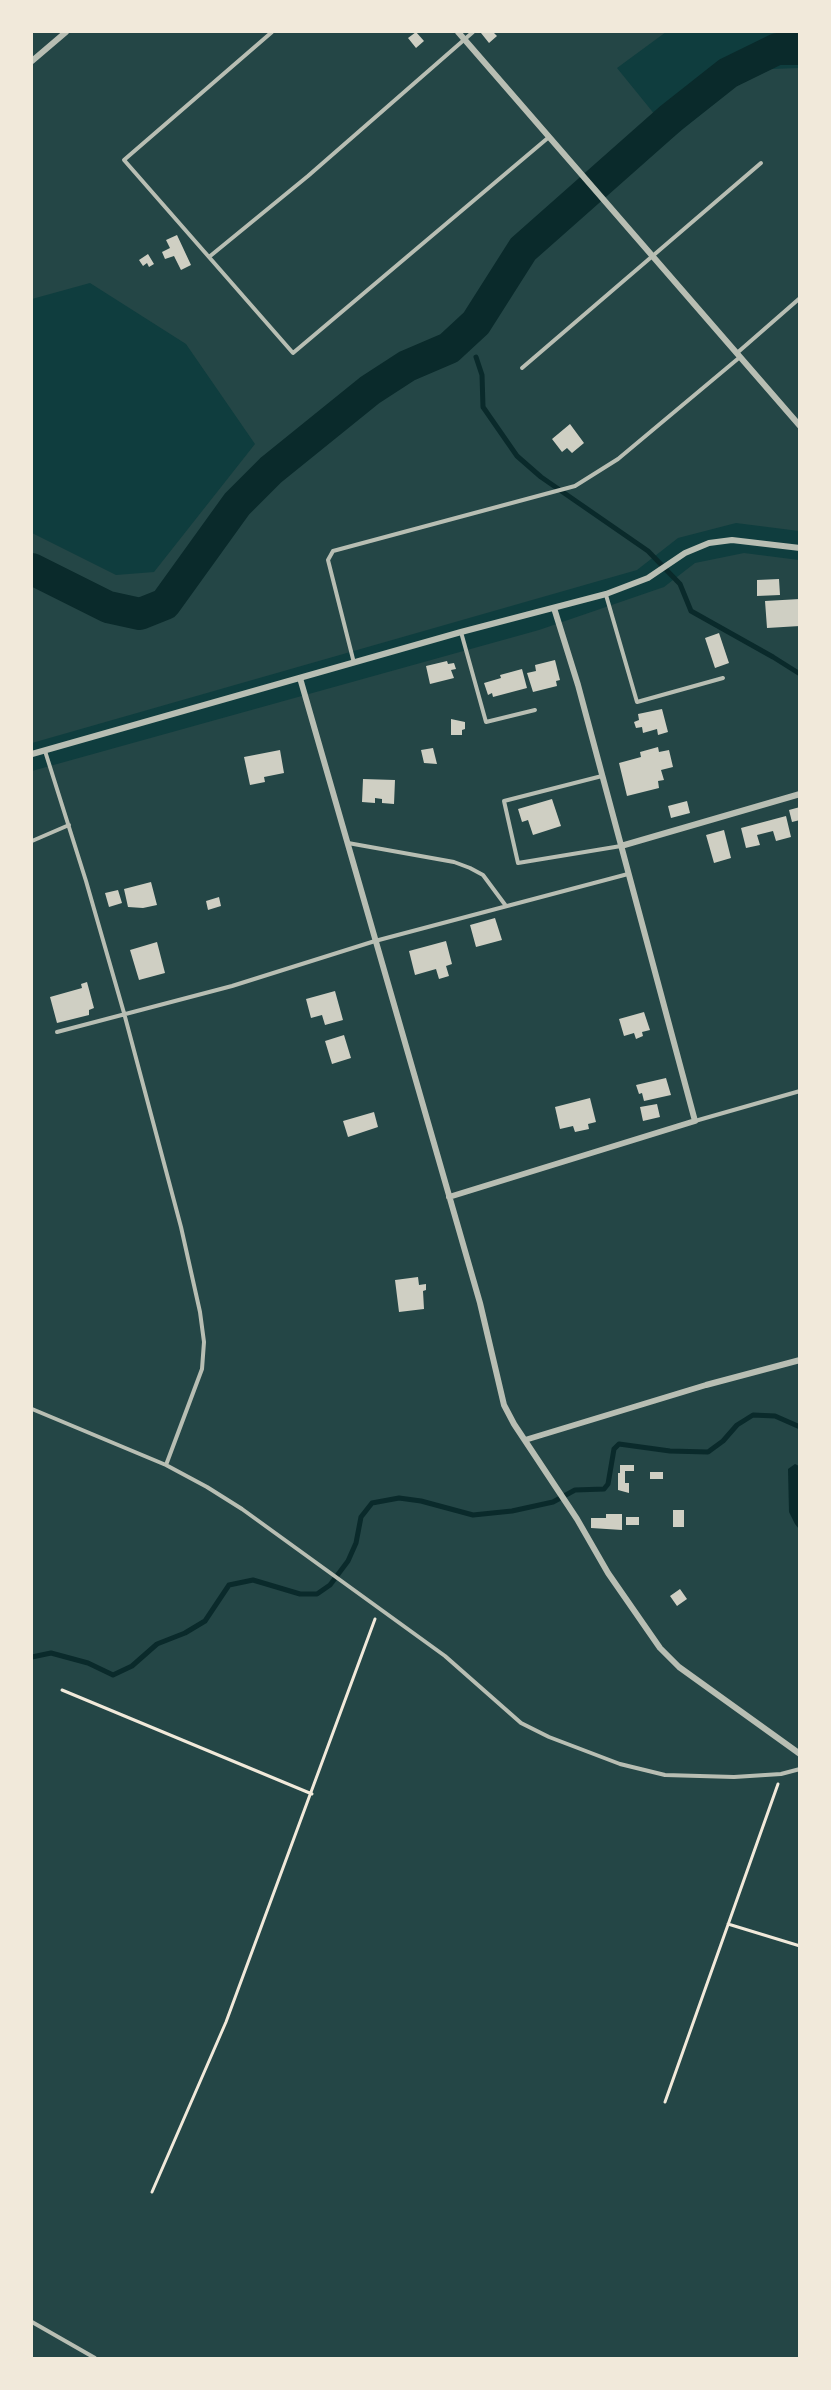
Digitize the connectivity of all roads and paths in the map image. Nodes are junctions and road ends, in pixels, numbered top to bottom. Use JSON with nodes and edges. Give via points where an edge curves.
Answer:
{"nodes":[{"id":1,"x":66,"y":32,"type":"edge"},
{"id":2,"x":272,"y":32,"type":"edge"},
{"id":3,"x":458,"y":32,"type":"edge"},
{"id":4,"x":473,"y":32,"type":"edge"},
{"id":5,"x":464,"y":39,"type":"junction"},
{"id":6,"x":32,"y":61,"type":"edge"},
{"id":7,"x":549,"y":137,"type":"junction"},
{"id":8,"x":761,"y":163,"type":"dead end"},
{"id":9,"x":209,"y":257,"type":"junction"},
{"id":10,"x":653,"y":257,"type":"junction"},
{"id":11,"x":800,"y":298,"type":"edge"},
{"id":12,"x":738,"y":355,"type":"junction"},
{"id":13,"x":522,"y":368,"type":"dead end"},
{"id":14,"x":800,"y":426,"type":"edge"},
{"id":15,"x":800,"y":548,"type":"edge"},
{"id":16,"x":606,"y":594,"type":"junction"},
{"id":17,"x":554,"y":608,"type":"junction"},
{"id":18,"x":461,"y":632,"type":"junction"},
{"id":19,"x":354,"y":663,"type":"junction"},
{"id":20,"x":300,"y":678,"type":"junction"},
{"id":21,"x":723,"y":678,"type":"dead end"},
{"id":22,"x":535,"y":710,"type":"dead end"},
{"id":23,"x":45,"y":750,"type":"junction"},
{"id":24,"x":32,"y":754,"type":"edge"},
{"id":25,"x":602,"y":776,"type":"junction"},
{"id":26,"x":800,"y":794,"type":"edge"},
{"id":27,"x":69,"y":825,"type":"junction"},
{"id":28,"x":32,"y":841,"type":"edge"},
{"id":29,"x":347,"y":843,"type":"junction"},
{"id":30,"x":621,"y":846,"type":"junction"},
{"id":31,"x":628,"y":874,"type":"junction"},
{"id":32,"x":506,"y":906,"type":"junction"},
{"id":33,"x":375,"y":941,"type":"junction"},
{"id":34,"x":123,"y":1013,"type":"junction"},
{"id":35,"x":57,"y":1032,"type":"dead end"},
{"id":36,"x":800,"y":1091,"type":"edge"},
{"id":37,"x":695,"y":1121,"type":"junction"},
{"id":38,"x":449,"y":1197,"type":"junction"},
{"id":39,"x":800,"y":1360,"type":"edge"},
{"id":40,"x":32,"y":1409,"type":"edge"},
{"id":41,"x":525,"y":1440,"type":"junction"},
{"id":42,"x":166,"y":1465,"type":"junction"},
{"id":43,"x":379,"y":1609,"type":"junction"},
{"id":44,"x":62,"y":1690,"type":"dead end"},
{"id":45,"x":800,"y":1754,"type":"edge"},
{"id":46,"x":800,"y":1769,"type":"edge"},
{"id":47,"x":781,"y":1774,"type":"junction"},
{"id":48,"x":312,"y":1794,"type":"junction"},
{"id":49,"x":728,"y":1923,"type":"junction"},
{"id":50,"x":800,"y":1946,"type":"edge"},
{"id":51,"x":665,"y":2102,"type":"dead end"},
{"id":52,"x":152,"y":2192,"type":"dead end"},
{"id":53,"x":32,"y":2322,"type":"edge"},
{"id":54,"x":95,"y":2358,"type":"edge"}],
"edges":[{"from":1,"to":6,"type":"street"},
{"from":2,"to":9,"type":"lane","via":[[123,160]]},
{"from":3,"to":5,"type":"street"},
{"from":4,"to":5,"type":"lane"},
{"from":5,"to":7,"type":"street"},
{"from":5,"to":9,"type":"lane"},
{"from":7,"to":9,"type":"lane","via":[[293,353]]},
{"from":7,"to":10,"type":"street"},
{"from":8,"to":10,"type":"lane"},
{"from":10,"to":12,"type":"street"},
{"from":10,"to":13,"type":"lane"},
{"from":11,"to":12,"type":"lane"},
{"from":12,"to":14,"type":"street"},
{"from":12,"to":19,"type":"lane","via":[[618,459],[575,486],[333,551],[328,560]]},
{"from":15,"to":16,"type":"street","via":[[732,540],[709,543],[685,553],[648,578]]},
{"from":16,"to":17,"type":"street"},
{"from":16,"to":21,"type":"lane","via":[[637,702]]},
{"from":17,"to":18,"type":"street"},
{"from":17,"to":25,"type":"street"},
{"from":18,"to":19,"type":"street"},
{"from":18,"to":22,"type":"lane","via":[[486,722]]},
{"from":19,"to":20,"type":"street"},
{"from":20,"to":23,"type":"street"},
{"from":20,"to":29,"type":"street"},
{"from":23,"to":24,"type":"street"},
{"from":23,"to":27,"type":"lane"},
{"from":25,"to":30,"type":"street"},
{"from":25,"to":30,"type":"lane","via":[[504,801],[518,863]]},
{"from":26,"to":30,"type":"street"},
{"from":27,"to":28,"type":"lane"},
{"from":27,"to":34,"type":"lane"},
{"from":29,"to":32,"type":"lane","via":[[470,868],[483,875]]},
{"from":29,"to":33,"type":"street"},
{"from":30,"to":31,"type":"street"},
{"from":31,"to":32,"type":"lane"},
{"from":31,"to":37,"type":"street"},
{"from":32,"to":33,"type":"lane"},
{"from":33,"to":34,"type":"lane","via":[[232,986]]},
{"from":33,"to":38,"type":"street"},
{"from":34,"to":35,"type":"lane"},
{"from":34,"to":42,"type":"lane","via":[[181,1227],[204,1342],[202,1369]]},
{"from":36,"to":37,"type":"lane"},
{"from":37,"to":38,"type":"street"},
{"from":38,"to":41,"type":"street","via":[[504,1405]]},
{"from":39,"to":41,"type":"street"},
{"from":40,"to":42,"type":"lane"},
{"from":41,"to":45,"type":"street","via":[[660,1648],[679,1667]]},
{"from":42,"to":43,"type":"lane","via":[[242,1509]]},
{"from":43,"to":47,"type":"lane","via":[[445,1656],[521,1723],[549,1737],[620,1764],[665,1774]]},
{"from":43,"to":48,"type":"path"},
{"from":44,"to":48,"type":"path"},
{"from":46,"to":47,"type":"lane"},
{"from":47,"to":49,"type":"path"},
{"from":48,"to":52,"type":"path","via":[[226,2022]]},
{"from":49,"to":50,"type":"path"},
{"from":49,"to":51,"type":"path"},
{"from":53,"to":54,"type":"lane"}]}
